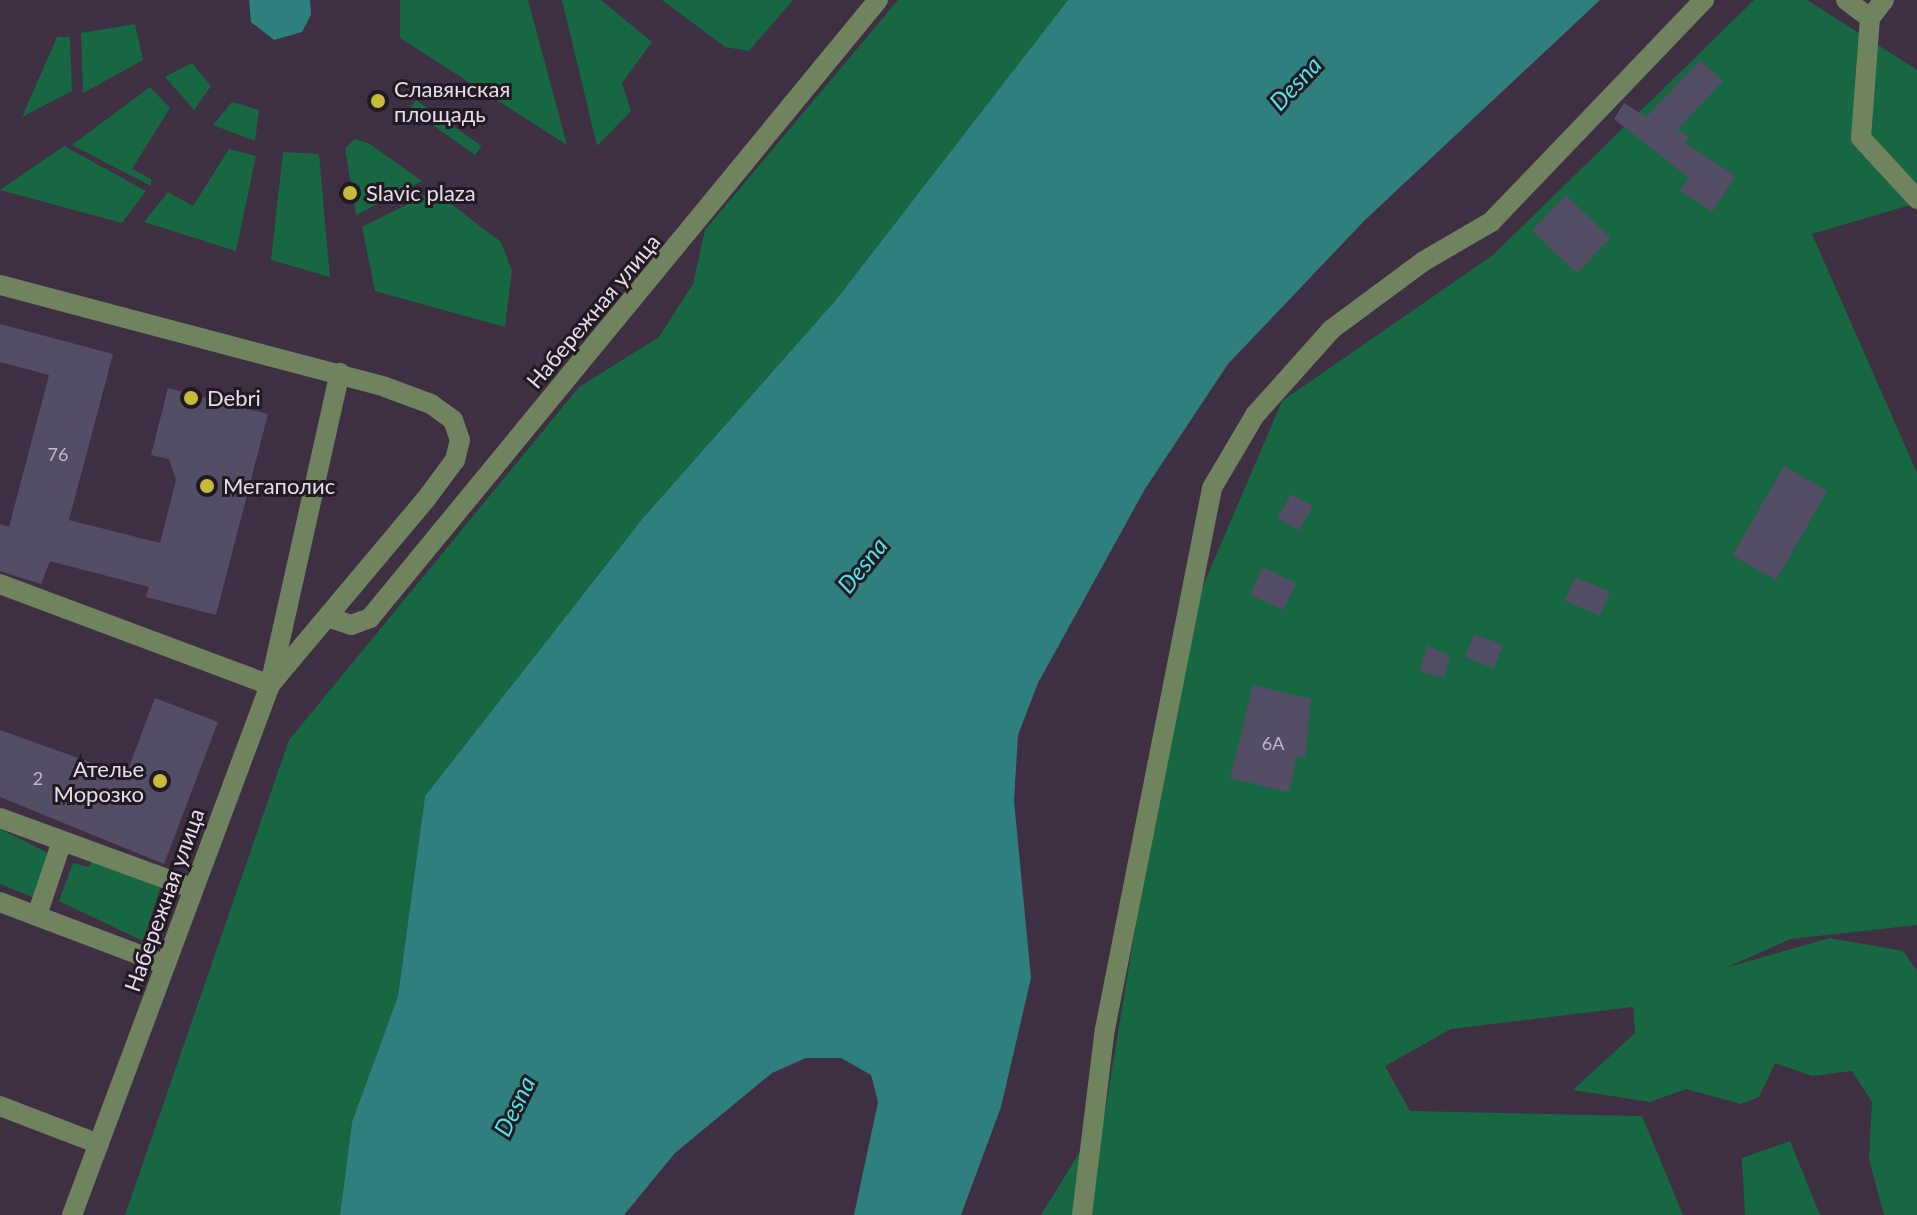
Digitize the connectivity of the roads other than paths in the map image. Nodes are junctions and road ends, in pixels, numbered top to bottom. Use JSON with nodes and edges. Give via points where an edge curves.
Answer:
{"nodes":[{"id":1,"x":878,"y":0,"type":"edge"},
{"id":2,"x":1704,"y":0,"type":"edge"},
{"id":3,"x":1846,"y":0,"type":"edge"},
{"id":4,"x":1884,"y":0,"type":"edge"},
{"id":5,"x":1870,"y":18,"type":"junction"},
{"id":6,"x":1917,"y":199,"type":"edge"},
{"id":7,"x":0,"y":285,"type":"edge"},
{"id":8,"x":340,"y":373,"type":"junction"},
{"id":9,"x":0,"y":584,"type":"edge"},
{"id":10,"x":330,"y":618,"type":"junction"},
{"id":11,"x":270,"y":685,"type":"junction"},
{"id":12,"x":0,"y":818,"type":"edge"},
{"id":13,"x":62,"y":841,"type":"junction"},
{"id":14,"x":191,"y":888,"type":"junction"},
{"id":15,"x":0,"y":902,"type":"edge"},
{"id":16,"x":37,"y":915,"type":"junction"},
{"id":17,"x":164,"y":964,"type":"junction"},
{"id":18,"x":0,"y":1106,"type":"edge"},
{"id":19,"x":99,"y":1144,"type":"junction"},
{"id":20,"x":72,"y":1215,"type":"edge"},
{"id":21,"x":1082,"y":1215,"type":"edge"}],
"edges":[{"from":1,"to":10,"type":"street","name":"Набережная улица","via":[[370,618],[351,625]]},
{"from":2,"to":21,"type":"street","via":[[1491,222],[1424,261],[1332,329],[1255,415],[1212,488],[1105,1029]]},
{"from":3,"to":5,"type":"street"},
{"from":4,"to":5,"type":"street"},
{"from":5,"to":6,"type":"street","via":[[1861,138]]},
{"from":7,"to":8,"type":"street"},
{"from":8,"to":10,"type":"street","name":"Набережная улица","via":[[431,404],[453,420],[460,440],[455,460]]},
{"from":8,"to":11,"type":"street"},
{"from":9,"to":11,"type":"street"},
{"from":10,"to":11,"type":"street","name":"Набережная улица"},
{"from":11,"to":14,"type":"street","name":"Набережная улица"},
{"from":12,"to":13,"type":"street"},
{"from":13,"to":14,"type":"street"},
{"from":13,"to":16,"type":"street"},
{"from":14,"to":17,"type":"street","name":"Набережная улица"},
{"from":15,"to":16,"type":"street"},
{"from":16,"to":17,"type":"street"},
{"from":17,"to":19,"type":"street","name":"Набережная улица"},
{"from":18,"to":19,"type":"street"},
{"from":19,"to":20,"type":"street","name":"Набережная улица"}]}
